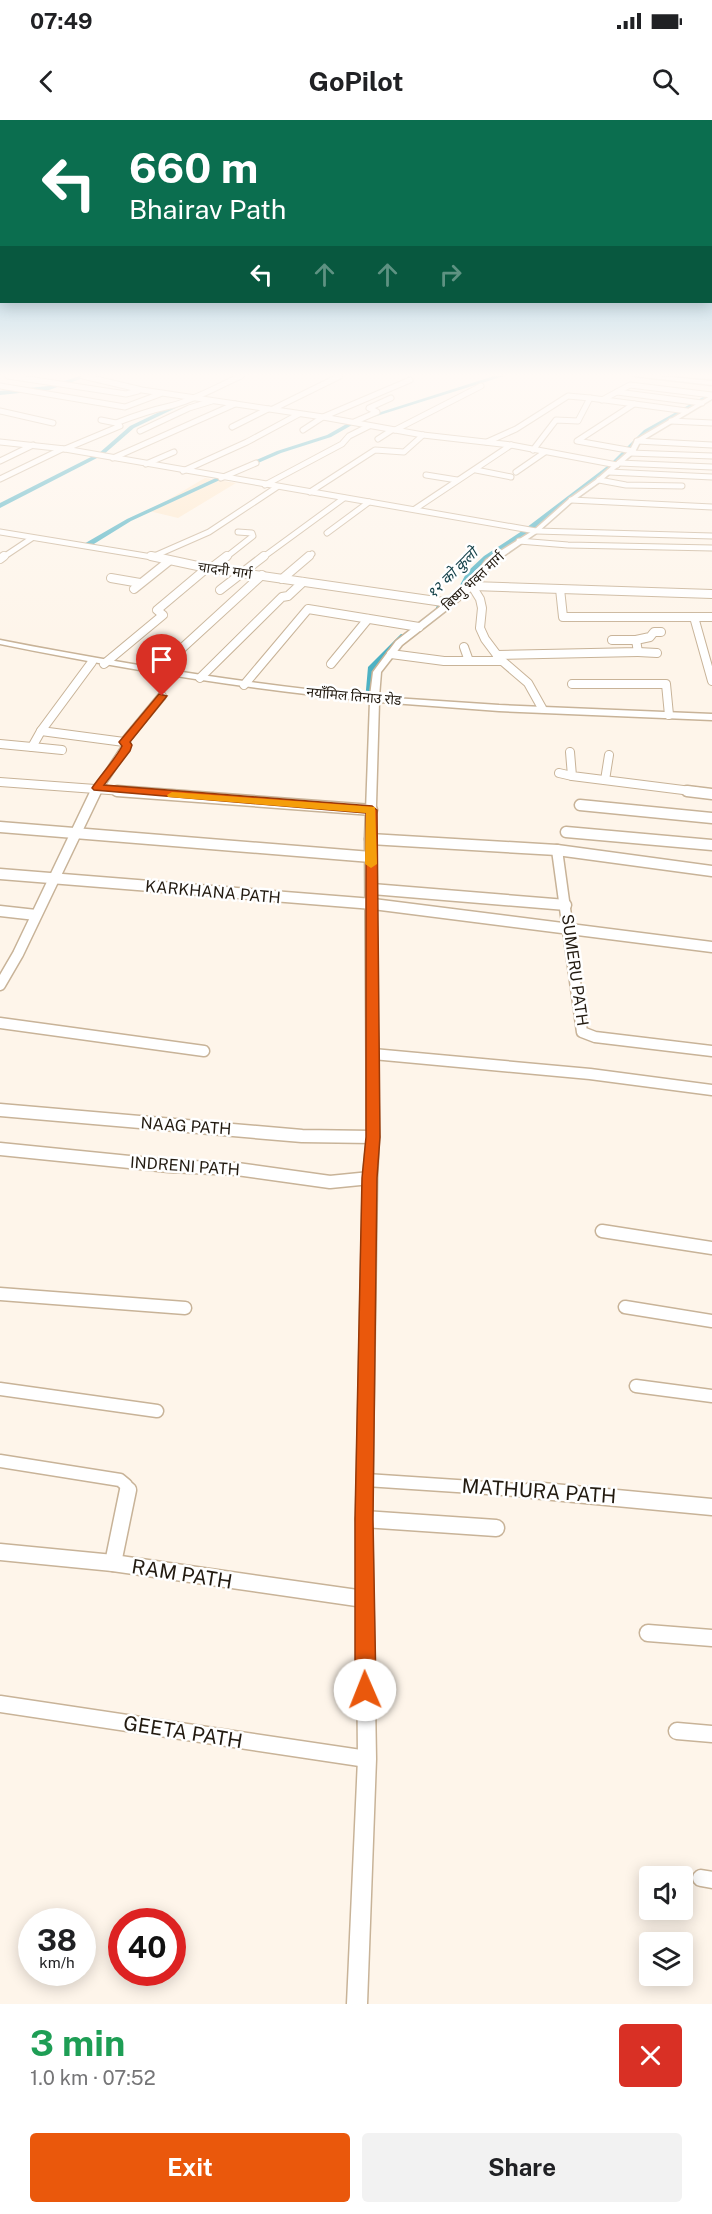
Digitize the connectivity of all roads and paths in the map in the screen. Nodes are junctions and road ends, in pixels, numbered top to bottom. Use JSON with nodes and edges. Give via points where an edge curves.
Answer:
{"nodes":[{"id":1,"x":32,"y":464,"type":"edge"},
{"id":2,"x":145,"y":464,"type":"edge"},
{"id":3,"x":199,"y":464,"type":"edge"},
{"id":4,"x":254,"y":464,"type":"edge"},
{"id":5,"x":305,"y":464,"type":"edge"},
{"id":6,"x":353,"y":464,"type":"edge"},
{"id":7,"x":485,"y":464,"type":"edge"},
{"id":8,"x":529,"y":464,"type":"edge"},
{"id":9,"x":604,"y":464,"type":"edge"},
{"id":10,"x":617,"y":464,"type":"edge"},
{"id":11,"x":614,"y":466,"type":"junction"},
{"id":12,"x":712,"y":467,"type":"edge"},
{"id":13,"x":476,"y":470,"type":"junction"},
{"id":14,"x":183,"y":471,"type":"junction"},
{"id":15,"x":426,"y":474,"type":"dead end"},
{"id":16,"x":712,"y":475,"type":"edge"},
{"id":17,"x":221,"y":478,"type":"junction"},
{"id":18,"x":0,"y":479,"type":"edge"},
{"id":19,"x":457,"y":480,"type":"junction"},
{"id":20,"x":599,"y":480,"type":"junction"},
{"id":21,"x":265,"y":485,"type":"junction"},
{"id":22,"x":682,"y":486,"type":"dead end"},
{"id":23,"x":277,"y":487,"type":"junction"},
{"id":24,"x":310,"y":492,"type":"junction"},
{"id":25,"x":345,"y":498,"type":"junction"},
{"id":26,"x":571,"y":500,"type":"junction"},
{"id":27,"x":369,"y":502,"type":"junction"},
{"id":28,"x":712,"y":507,"type":"edge"},
{"id":29,"x":415,"y":509,"type":"junction"},
{"id":30,"x":536,"y":531,"type":"junction"},
{"id":31,"x":0,"y":532,"type":"edge"},
{"id":32,"x":238,"y":532,"type":"dead end"},
{"id":33,"x":327,"y":532,"type":"dead end"},
{"id":34,"x":712,"y":536,"type":"edge"},
{"id":35,"x":32,"y":538,"type":"junction"},
{"id":36,"x":519,"y":540,"type":"junction"},
{"id":37,"x":712,"y":548,"type":"edge"},
{"id":38,"x":312,"y":554,"type":"dead end"},
{"id":39,"x":152,"y":557,"type":"junction"},
{"id":40,"x":0,"y":559,"type":"edge"},
{"id":41,"x":169,"y":561,"type":"junction"},
{"id":42,"x":208,"y":568,"type":"junction"},
{"id":43,"x":242,"y":572,"type":"junction"},
{"id":44,"x":262,"y":575,"type":"junction"},
{"id":45,"x":111,"y":578,"type":"dead end"},
{"id":46,"x":282,"y":579,"type":"junction"},
{"id":47,"x":303,"y":582,"type":"junction"},
{"id":48,"x":140,"y":583,"type":"junction"},
{"id":49,"x":472,"y":586,"type":"junction"},
{"id":50,"x":134,"y":589,"type":"dead end"},
{"id":51,"x":560,"y":589,"type":"junction"},
{"id":52,"x":220,"y":590,"type":"dead end"},
{"id":53,"x":712,"y":594,"type":"edge"},
{"id":54,"x":447,"y":603,"type":"junction"},
{"id":55,"x":694,"y":617,"type":"junction"},
{"id":56,"x":712,"y":617,"type":"edge"},
{"id":57,"x":368,"y":619,"type":"junction"},
{"id":58,"x":417,"y":627,"type":"junction"},
{"id":59,"x":661,"y":632,"type":"dead end"},
{"id":60,"x":612,"y":640,"type":"dead end"},
{"id":61,"x":636,"y":640,"type":"junction"},
{"id":62,"x":0,"y":642,"type":"edge"},
{"id":63,"x":464,"y":647,"type":"dead end"},
{"id":64,"x":638,"y":652,"type":"junction"},
{"id":65,"x":657,"y":653,"type":"dead end"},
{"id":66,"x":391,"y":654,"type":"junction"},
{"id":67,"x":499,"y":658,"type":"junction"},
{"id":68,"x":469,"y":661,"type":"junction"},
{"id":69,"x":92,"y":662,"type":"junction"},
{"id":70,"x":104,"y":664,"type":"junction"},
{"id":71,"x":331,"y":664,"type":"dead end"},
{"id":72,"x":156,"y":672,"type":"junction"},
{"id":73,"x":200,"y":678,"type":"junction"},
{"id":74,"x":712,"y":681,"type":"edge"},
{"id":75,"x":572,"y":684,"type":"dead end"},
{"id":76,"x":244,"y":685,"type":"junction"},
{"id":77,"x":162,"y":696,"type":"dead end"},
{"id":78,"x":375,"y":700,"type":"junction"},
{"id":79,"x":542,"y":708,"type":"junction"},
{"id":80,"x":669,"y":715,"type":"junction"},
{"id":81,"x":712,"y":717,"type":"edge"},
{"id":82,"x":41,"y":731,"type":"junction"},
{"id":83,"x":124,"y":742,"type":"junction"},
{"id":84,"x":0,"y":744,"type":"edge"},
{"id":85,"x":32,"y":747,"type":"junction"},
{"id":86,"x":62,"y":750,"type":"dead end"},
{"id":87,"x":570,"y":753,"type":"dead end"},
{"id":88,"x":609,"y":755,"type":"dead end"},
{"id":89,"x":560,"y":773,"type":"dead end"},
{"id":90,"x":572,"y":776,"type":"junction"},
{"id":91,"x":606,"y":780,"type":"junction"},
{"id":92,"x":0,"y":782,"type":"edge"},
{"id":93,"x":97,"y":788,"type":"junction"},
{"id":94,"x":712,"y":794,"type":"edge"},
{"id":95,"x":580,"y":805,"type":"dead end"},
{"id":96,"x":372,"y":810,"type":"junction"},
{"id":97,"x":712,"y":818,"type":"edge"},
{"id":98,"x":0,"y":827,"type":"edge"},
{"id":99,"x":566,"y":831,"type":"dead end"},
{"id":100,"x":76,"y":832,"type":"junction"},
{"id":101,"x":370,"y":839,"type":"junction"},
{"id":102,"x":712,"y":845,"type":"edge"},
{"id":103,"x":557,"y":850,"type":"junction"},
{"id":104,"x":371,"y":857,"type":"junction"},
{"id":105,"x":712,"y":871,"type":"edge"},
{"id":106,"x":0,"y":874,"type":"edge"},
{"id":107,"x":54,"y":879,"type":"junction"},
{"id":108,"x":372,"y":897,"type":"junction"},
{"id":109,"x":566,"y":906,"type":"junction"},
{"id":110,"x":0,"y":911,"type":"edge"},
{"id":111,"x":36,"y":915,"type":"junction"},
{"id":112,"x":567,"y":928,"type":"junction"},
{"id":113,"x":712,"y":947,"type":"edge"},
{"id":114,"x":0,"y":985,"type":"edge"},
{"id":115,"x":0,"y":1023,"type":"edge"},
{"id":116,"x":204,"y":1051,"type":"dead end"},
{"id":117,"x":712,"y":1051,"type":"edge"},
{"id":118,"x":373,"y":1054,"type":"junction"},
{"id":119,"x":712,"y":1090,"type":"edge"},
{"id":120,"x":0,"y":1110,"type":"edge"},
{"id":121,"x":373,"y":1137,"type":"junction"},
{"id":122,"x":0,"y":1149,"type":"edge"},
{"id":123,"x":370,"y":1178,"type":"junction"},
{"id":124,"x":602,"y":1231,"type":"dead end"},
{"id":125,"x":712,"y":1248,"type":"edge"},
{"id":126,"x":0,"y":1294,"type":"edge"},
{"id":127,"x":625,"y":1307,"type":"dead end"},
{"id":128,"x":185,"y":1308,"type":"dead end"},
{"id":129,"x":712,"y":1321,"type":"edge"},
{"id":130,"x":636,"y":1386,"type":"dead end"},
{"id":131,"x":0,"y":1389,"type":"edge"},
{"id":132,"x":712,"y":1396,"type":"edge"},
{"id":133,"x":157,"y":1411,"type":"dead end"},
{"id":134,"x":0,"y":1461,"type":"edge"},
{"id":135,"x":366,"y":1480,"type":"junction"},
{"id":136,"x":712,"y":1507,"type":"edge"},
{"id":137,"x":364,"y":1519,"type":"junction"},
{"id":138,"x":496,"y":1528,"type":"dead end"},
{"id":139,"x":0,"y":1552,"type":"edge"},
{"id":140,"x":113,"y":1563,"type":"junction"},
{"id":141,"x":364,"y":1599,"type":"junction"},
{"id":142,"x":648,"y":1634,"type":"dead end"},
{"id":143,"x":712,"y":1638,"type":"edge"},
{"id":144,"x":0,"y":1704,"type":"edge"},
{"id":145,"x":677,"y":1731,"type":"dead end"},
{"id":146,"x":712,"y":1734,"type":"edge"},
{"id":147,"x":367,"y":1759,"type":"junction"},
{"id":148,"x":357,"y":2004,"type":"edge"}],
"edges":[{"from":1,"to":18,"type":"street"},
{"from":2,"to":14,"type":"street"},
{"from":3,"to":14,"type":"street"},
{"from":4,"to":17,"type":"street"},
{"from":5,"to":21,"type":"street"},
{"from":6,"to":24,"type":"street"},
{"from":7,"to":13,"type":"street"},
{"from":8,"to":13,"type":"street","via":[[514,475]]},
{"from":9,"to":11,"type":"street"},
{"from":10,"to":11,"type":"street","name":"बिष्णु भक्त मार्ग"},
{"from":11,"to":12,"type":"street"},
{"from":11,"to":16,"type":"street"},
{"from":11,"to":20,"type":"street","name":"बिष्णु भक्त मार्ग"},
{"from":13,"to":19,"type":"street"},
{"from":14,"to":17,"type":"street"},
{"from":15,"to":19,"type":"street"},
{"from":17,"to":21,"type":"street"},
{"from":19,"to":29,"type":"street"},
{"from":20,"to":22,"type":"street","via":[[626,485]]},
{"from":20,"to":26,"type":"street","name":"बिष्णु भक्त मार्ग"},
{"from":21,"to":23,"type":"street"},
{"from":23,"to":24,"type":"street"},
{"from":23,"to":39,"type":"street","via":[[209,532]]},
{"from":24,"to":25,"type":"street"},
{"from":25,"to":27,"type":"street"},
{"from":25,"to":43,"type":"street"},
{"from":26,"to":28,"type":"street"},
{"from":26,"to":30,"type":"street","name":"बिष्णु भक्त मार्ग"},
{"from":27,"to":29,"type":"street"},
{"from":27,"to":33,"type":"street"},
{"from":29,"to":30,"type":"street"},
{"from":30,"to":34,"type":"street"},
{"from":30,"to":36,"type":"street","name":"बिष्णु भक्त मार्ग"},
{"from":31,"to":35,"type":"street","name":"चादनी मार्ग"},
{"from":32,"to":42,"type":"street","via":[[253,536]]},
{"from":35,"to":39,"type":"street","name":"चादनी मार्ग"},
{"from":35,"to":40,"type":"street"},
{"from":36,"to":37,"type":"street"},
{"from":36,"to":49,"type":"street","name":"बिष्णु भक्त मार्ग","via":[[489,562]]},
{"from":38,"to":46,"type":"street"},
{"from":39,"to":41,"type":"street","name":"चादनी मार्ग"},
{"from":41,"to":42,"type":"street","name":"चादनी मार्ग"},
{"from":41,"to":48,"type":"street"},
{"from":42,"to":43,"type":"street","name":"चादनी मार्ग"},
{"from":42,"to":70,"type":"street","via":[[157,610],[163,615]]},
{"from":43,"to":44,"type":"street","name":"चादनी मार्ग"},
{"from":43,"to":52,"type":"street"},
{"from":44,"to":46,"type":"street","name":"चादनी मार्ग"},
{"from":44,"to":72,"type":"street"},
{"from":45,"to":48,"type":"street"},
{"from":46,"to":47,"type":"street","name":"चादनी मार्ग"},
{"from":47,"to":54,"type":"street","name":"चादनी मार्ग"},
{"from":47,"to":73,"type":"street","via":[[282,597]]},
{"from":48,"to":50,"type":"street"},
{"from":49,"to":51,"type":"street"},
{"from":49,"to":54,"type":"street","name":"बिष्णु भक्त मार्ग"},
{"from":49,"to":67,"type":"street","via":[[482,608],[480,628]]},
{"from":51,"to":53,"type":"street"},
{"from":51,"to":55,"type":"street","via":[[563,617]]},
{"from":54,"to":58,"type":"street","name":"बिष्णु भक्त मार्ग"},
{"from":55,"to":56,"type":"street"},
{"from":55,"to":74,"type":"street"},
{"from":57,"to":58,"type":"street"},
{"from":57,"to":71,"type":"street"},
{"from":57,"to":76,"type":"street","via":[[308,609]]},
{"from":58,"to":66,"type":"street","name":"बिष्णु भक्त मार्ग"},
{"from":59,"to":61,"type":"street"},
{"from":60,"to":61,"type":"street"},
{"from":61,"to":64,"type":"street"},
{"from":62,"to":69,"type":"street","name":"नयाँमिल तिनाउ रोड"},
{"from":63,"to":68,"type":"street"},
{"from":64,"to":65,"type":"street"},
{"from":64,"to":67,"type":"street"},
{"from":66,"to":68,"type":"street"},
{"from":66,"to":78,"type":"street","name":"बिष्णु भक्त मार्ग","via":[[377,672]]},
{"from":67,"to":68,"type":"street"},
{"from":67,"to":79,"type":"street","via":[[528,683]]},
{"from":69,"to":70,"type":"street","name":"नयाँमिल तिनाउ रोड"},
{"from":69,"to":82,"type":"street"},
{"from":70,"to":72,"type":"street","name":"नयाँमिल तिनाउ रोड"},
{"from":72,"to":73,"type":"street","name":"नयाँमिल तिनाउ रोड"},
{"from":73,"to":76,"type":"street","name":"नयाँमिल तिनाउ रोड"},
{"from":75,"to":80,"type":"street","via":[[666,684]]},
{"from":76,"to":78,"type":"street","name":"नयाँमिल तिनाउ रोड"},
{"from":77,"to":83,"type":"street"},
{"from":78,"to":79,"type":"street","name":"नयाँमिल तिनाउ रोड"},
{"from":78,"to":96,"type":"street","name":"बिष्णु भक्त मार्ग"},
{"from":79,"to":80,"type":"street","name":"नयाँमिल तिनाउ रोड"},
{"from":80,"to":81,"type":"street","name":"नयाँमिल तिनाउ रोड"},
{"from":82,"to":83,"type":"street"},
{"from":82,"to":85,"type":"street"},
{"from":83,"to":93,"type":"street","via":[[124,751]]},
{"from":84,"to":85,"type":"street"},
{"from":85,"to":86,"type":"street"},
{"from":87,"to":90,"type":"street"},
{"from":88,"to":91,"type":"street"},
{"from":89,"to":90,"type":"street"},
{"from":90,"to":91,"type":"street"},
{"from":91,"to":94,"type":"street"},
{"from":92,"to":93,"type":"street"},
{"from":93,"to":96,"type":"street"},
{"from":93,"to":100,"type":"street"},
{"from":95,"to":97,"type":"street"},
{"from":96,"to":101,"type":"street","name":"बिष्णु भक्त मार्ग"},
{"from":98,"to":100,"type":"street"},
{"from":99,"to":102,"type":"street"},
{"from":100,"to":104,"type":"street"},
{"from":100,"to":107,"type":"street"},
{"from":101,"to":103,"type":"street"},
{"from":101,"to":104,"type":"street","name":"बिष्णु भक्त मार्ग"},
{"from":103,"to":105,"type":"street"},
{"from":103,"to":109,"type":"street","name":"SUMERU PATH"},
{"from":104,"to":108,"type":"street","name":"बिष्णु भक्त मार्ग"},
{"from":106,"to":107,"type":"street","name":"KARKHANA PATH"},
{"from":107,"to":108,"type":"street","name":"KARKHANA PATH"},
{"from":107,"to":111,"type":"street"},
{"from":108,"to":109,"type":"street"},
{"from":108,"to":112,"type":"street"},
{"from":108,"to":118,"type":"street","name":"बिष्णु भक्त मार्ग"},
{"from":109,"to":112,"type":"street","name":"SUMERU PATH"},
{"from":110,"to":111,"type":"street"},
{"from":111,"to":114,"type":"street"},
{"from":112,"to":113,"type":"street"},
{"from":112,"to":117,"type":"street","name":"SUMERU PATH","via":[[582,1032],[595,1037]]},
{"from":115,"to":116,"type":"street"},
{"from":118,"to":119,"type":"street","via":[[590,1074]]},
{"from":118,"to":121,"type":"street","name":"बिष्णु भक्त मार्ग"},
{"from":120,"to":121,"type":"street","name":"NAAG PATH","via":[[302,1136]]},
{"from":121,"to":123,"type":"street","name":"बिष्णु भक्त मार्ग"},
{"from":122,"to":123,"type":"street","name":"INDRENI PATH","via":[[237,1169],[330,1182]]},
{"from":123,"to":135,"type":"street","name":"बिष्णु भक्त मार्ग"},
{"from":124,"to":125,"type":"street"},
{"from":126,"to":128,"type":"street"},
{"from":127,"to":129,"type":"street"},
{"from":130,"to":132,"type":"street"},
{"from":131,"to":133,"type":"street"},
{"from":134,"to":140,"type":"street","via":[[120,1480],[126,1485]]},
{"from":135,"to":136,"type":"street","name":"MATHURA PATH","via":[[484,1486]]},
{"from":135,"to":137,"type":"street","name":"बिष्णु भक्त मार्ग"},
{"from":137,"to":138,"type":"street"},
{"from":137,"to":141,"type":"street","name":"बिष्णु भक्त मार्ग"},
{"from":139,"to":140,"type":"street","name":"RAM PATH"},
{"from":140,"to":141,"type":"street","name":"RAM PATH"},
{"from":141,"to":147,"type":"street","name":"बिष्णु भक्त मार्ग"},
{"from":142,"to":143,"type":"street"},
{"from":144,"to":147,"type":"street","name":"GEETA PATH"},
{"from":145,"to":146,"type":"street"},
{"from":147,"to":148,"type":"street","name":"बिष्णु भक्त मार्ग"}]}
